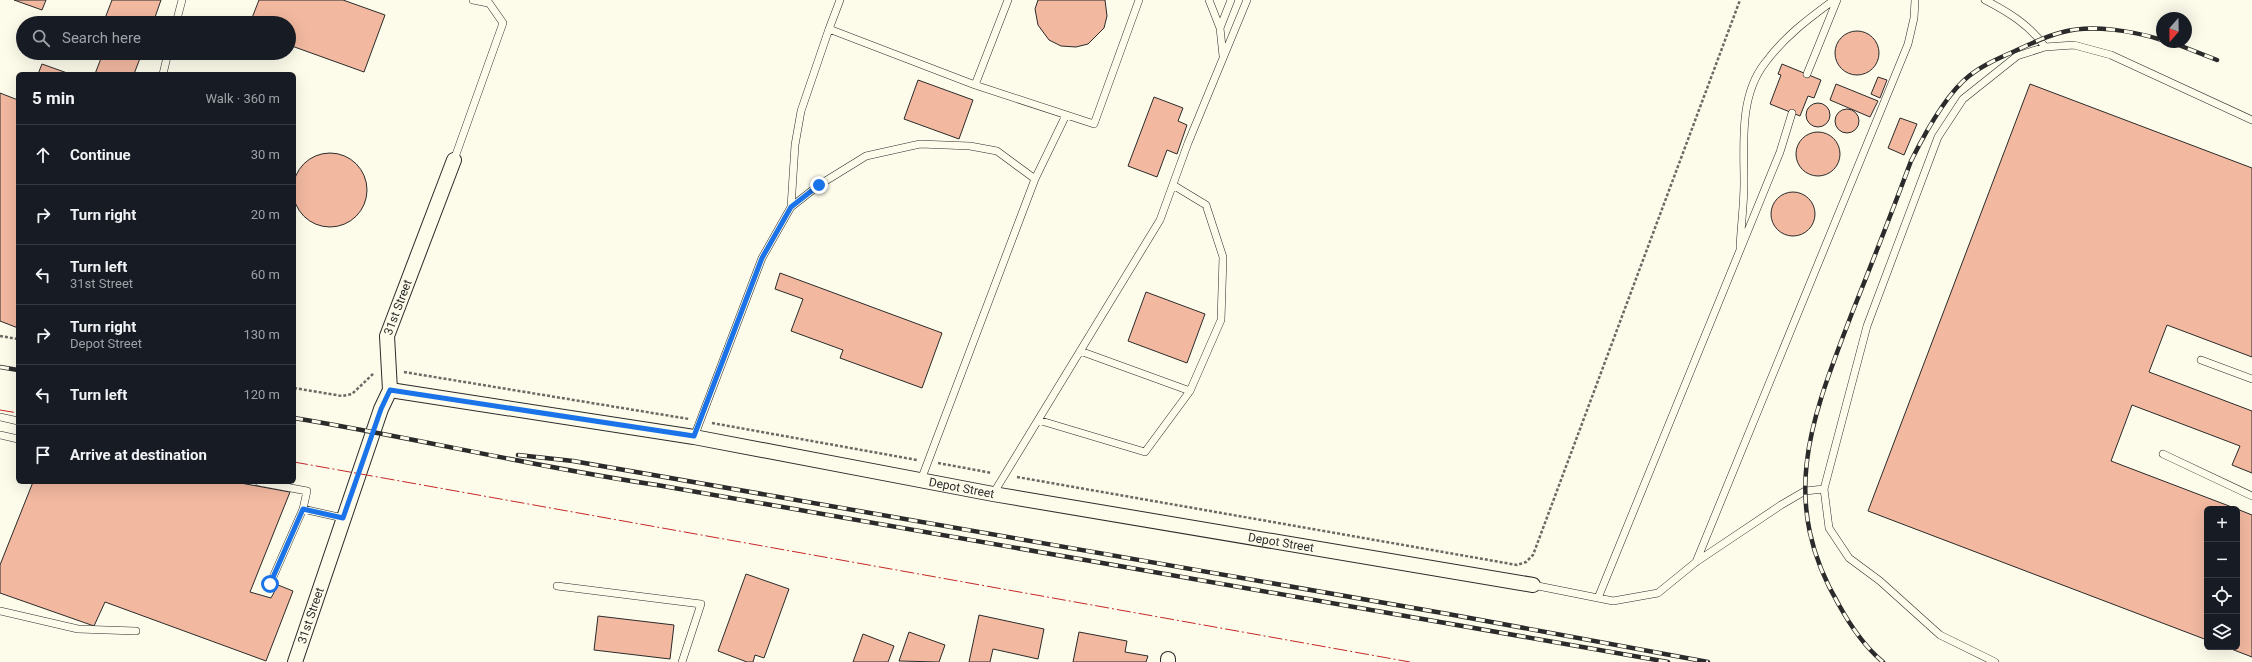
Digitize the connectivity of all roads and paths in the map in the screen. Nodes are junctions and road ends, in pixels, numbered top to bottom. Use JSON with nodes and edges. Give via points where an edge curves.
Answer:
{"nodes":[{"id":1,"x":182,"y":0,"type":"edge"},
{"id":2,"x":473,"y":0,"type":"edge"},
{"id":3,"x":840,"y":0,"type":"edge"},
{"id":4,"x":1008,"y":0,"type":"edge"},
{"id":5,"x":1139,"y":0,"type":"edge"},
{"id":6,"x":1209,"y":0,"type":"edge"},
{"id":7,"x":1231,"y":0,"type":"edge"},
{"id":8,"x":1247,"y":0,"type":"edge"},
{"id":9,"x":1740,"y":0,"type":"edge"},
{"id":10,"x":1834,"y":0,"type":"edge"},
{"id":11,"x":1837,"y":0,"type":"edge"},
{"id":12,"x":1915,"y":0,"type":"edge"},
{"id":13,"x":1985,"y":0,"type":"edge"},
{"id":14,"x":488,"y":2,"type":"edge"},
{"id":15,"x":178,"y":16,"type":"edge"},
{"id":16,"x":1220,"y":28,"type":"junction"},
{"id":17,"x":829,"y":29,"type":"junction"},
{"id":18,"x":2044,"y":47,"type":"junction"},
{"id":19,"x":1224,"y":57,"type":"junction"},
{"id":20,"x":166,"y":60,"type":"edge"},
{"id":21,"x":163,"y":72,"type":"edge"},
{"id":22,"x":1807,"y":74,"type":"dead end"},
{"id":23,"x":975,"y":85,"type":"junction"},
{"id":24,"x":1792,"y":113,"type":"dead end"},
{"id":25,"x":1066,"y":115,"type":"junction"},
{"id":26,"x":2252,"y":120,"type":"edge"},
{"id":27,"x":454,"y":160,"type":"joint"},
{"id":28,"x":1035,"y":179,"type":"junction"},
{"id":29,"x":1173,"y":185,"type":"junction"},
{"id":30,"x":791,"y":207,"type":"junction"},
{"id":31,"x":1739,"y":253,"type":"junction"},
{"id":32,"x":0,"y":336,"type":"edge"},
{"id":33,"x":16,"y":339,"type":"edge"},
{"id":34,"x":1080,"y":352,"type":"junction"},
{"id":35,"x":2201,"y":360,"type":"dead end"},
{"id":36,"x":390,"y":369,"type":"junction"},
{"id":37,"x":2252,"y":379,"type":"edge"},
{"id":38,"x":296,"y":388,"type":"edge"},
{"id":39,"x":390,"y":390,"type":"junction"},
{"id":40,"x":1190,"y":391,"type":"junction"},
{"id":41,"x":0,"y":417,"type":"edge"},
{"id":42,"x":1038,"y":420,"type":"junction"},
{"id":43,"x":16,"y":421,"type":"edge"},
{"id":44,"x":700,"y":421,"type":"junction"},
{"id":45,"x":0,"y":435,"type":"edge"},
{"id":46,"x":694,"y":436,"type":"junction"},
{"id":47,"x":16,"y":439,"type":"edge"},
{"id":48,"x":2163,"y":454,"type":"dead end"},
{"id":49,"x":928,"y":462,"type":"junction"},
{"id":50,"x":1005,"y":475,"type":"junction"},
{"id":51,"x":921,"y":480,"type":"junction"},
{"id":52,"x":270,"y":484,"type":"edge"},
{"id":53,"x":1824,"y":489,"type":"junction"},
{"id":54,"x":993,"y":494,"type":"junction"},
{"id":55,"x":2252,"y":496,"type":"edge"},
{"id":56,"x":303,"y":509,"type":"junction"},
{"id":57,"x":343,"y":518,"type":"junction"},
{"id":58,"x":1696,"y":562,"type":"junction"},
{"id":59,"x":270,"y":584,"type":"dead end"},
{"id":60,"x":1533,"y":585,"type":"joint"},
{"id":61,"x":557,"y":586,"type":"dead end"},
{"id":62,"x":1598,"y":598,"type":"junction"},
{"id":63,"x":0,"y":611,"type":"edge"},
{"id":64,"x":136,"y":631,"type":"dead end"},
{"id":65,"x":295,"y":662,"type":"edge"},
{"id":66,"x":682,"y":662,"type":"edge"},
{"id":67,"x":1995,"y":662,"type":"edge"}],
"edges":[{"from":1,"to":15,"type":"lane"},
{"from":2,"to":14,"type":"lane"},
{"from":3,"to":17,"type":"lane"},
{"from":4,"to":23,"type":"lane"},
{"from":5,"to":25,"type":"lane","via":[[1094,124]]},
{"from":6,"to":16,"type":"lane"},
{"from":7,"to":16,"type":"lane"},
{"from":8,"to":19,"type":"lane"},
{"from":9,"to":50,"type":"path","via":[[1533,555],[1526,562],[1517,565]]},
{"from":10,"to":31,"type":"lane","via":[[1795,29],[1764,64],[1750,92],[1744,128],[1744,185]]},
{"from":11,"to":22,"type":"lane"},
{"from":12,"to":58,"type":"lane","via":[[1908,44]]},
{"from":13,"to":18,"type":"lane","via":[[2012,14],[2040,39]]},
{"from":14,"to":27,"type":"lane","via":[[504,23]]},
{"from":16,"to":19,"type":"lane"},
{"from":17,"to":23,"type":"lane"},
{"from":17,"to":30,"type":"lane","via":[[800,111]]},
{"from":18,"to":26,"type":"lane","via":[[2074,45],[2110,55]]},
{"from":18,"to":53,"type":"lane","via":[[2017,56],[1963,99],[1938,137],[1867,326]]},
{"from":19,"to":29,"type":"lane"},
{"from":20,"to":21,"type":"lane"},
{"from":23,"to":25,"type":"lane"},
{"from":24,"to":31,"type":"lane","via":[[1780,152]]},
{"from":25,"to":28,"type":"lane"},
{"from":27,"to":36,"type":"street","name":"31st Street","via":[[387,336]]},
{"from":28,"to":30,"type":"lane","via":[[996,151],[970,146],[920,144],[866,156],[819,185]]},
{"from":28,"to":49,"type":"lane"},
{"from":29,"to":34,"type":"lane","via":[[1160,220]]},
{"from":29,"to":40,"type":"lane","via":[[1206,205],[1223,257],[1221,320]]},
{"from":30,"to":44,"type":"lane","via":[[762,258]]},
{"from":31,"to":62,"type":"lane"},
{"from":32,"to":33,"type":"path"},
{"from":34,"to":40,"type":"lane"},
{"from":34,"to":42,"type":"lane"},
{"from":35,"to":37,"type":"lane"},
{"from":36,"to":38,"type":"path","via":[[378,370],[352,394]]},
{"from":36,"to":39,"type":"street","name":"31st Street"},
{"from":36,"to":44,"type":"path"},
{"from":39,"to":46,"type":"street","name":"Depot Street"},
{"from":39,"to":57,"type":"street","name":"31st Street"},
{"from":40,"to":42,"type":"lane","via":[[1145,452]]},
{"from":41,"to":43,"type":"lane"},
{"from":42,"to":50,"type":"lane"},
{"from":44,"to":46,"type":"lane"},
{"from":44,"to":49,"type":"path"},
{"from":45,"to":47,"type":"lane"},
{"from":46,"to":51,"type":"street","name":"Depot Street"},
{"from":48,"to":55,"type":"lane"},
{"from":49,"to":50,"type":"path"},
{"from":49,"to":51,"type":"lane"},
{"from":50,"to":54,"type":"lane"},
{"from":51,"to":54,"type":"street","name":"Depot Street"},
{"from":52,"to":56,"type":"lane","via":[[307,491]]},
{"from":53,"to":58,"type":"lane","via":[[1805,491]]},
{"from":53,"to":67,"type":"lane","via":[[1829,528],[1849,558],[1880,581],[1940,635]]},
{"from":54,"to":60,"type":"street","name":"Depot Street"},
{"from":56,"to":57,"type":"lane"},
{"from":56,"to":59,"type":"lane"},
{"from":57,"to":65,"type":"street","name":"31st Street"},
{"from":58,"to":62,"type":"lane","via":[[1658,593],[1613,600]]},
{"from":60,"to":62,"type":"lane"},
{"from":61,"to":66,"type":"lane","via":[[701,604]]},
{"from":63,"to":64,"type":"lane","via":[[78,629]]}]}
